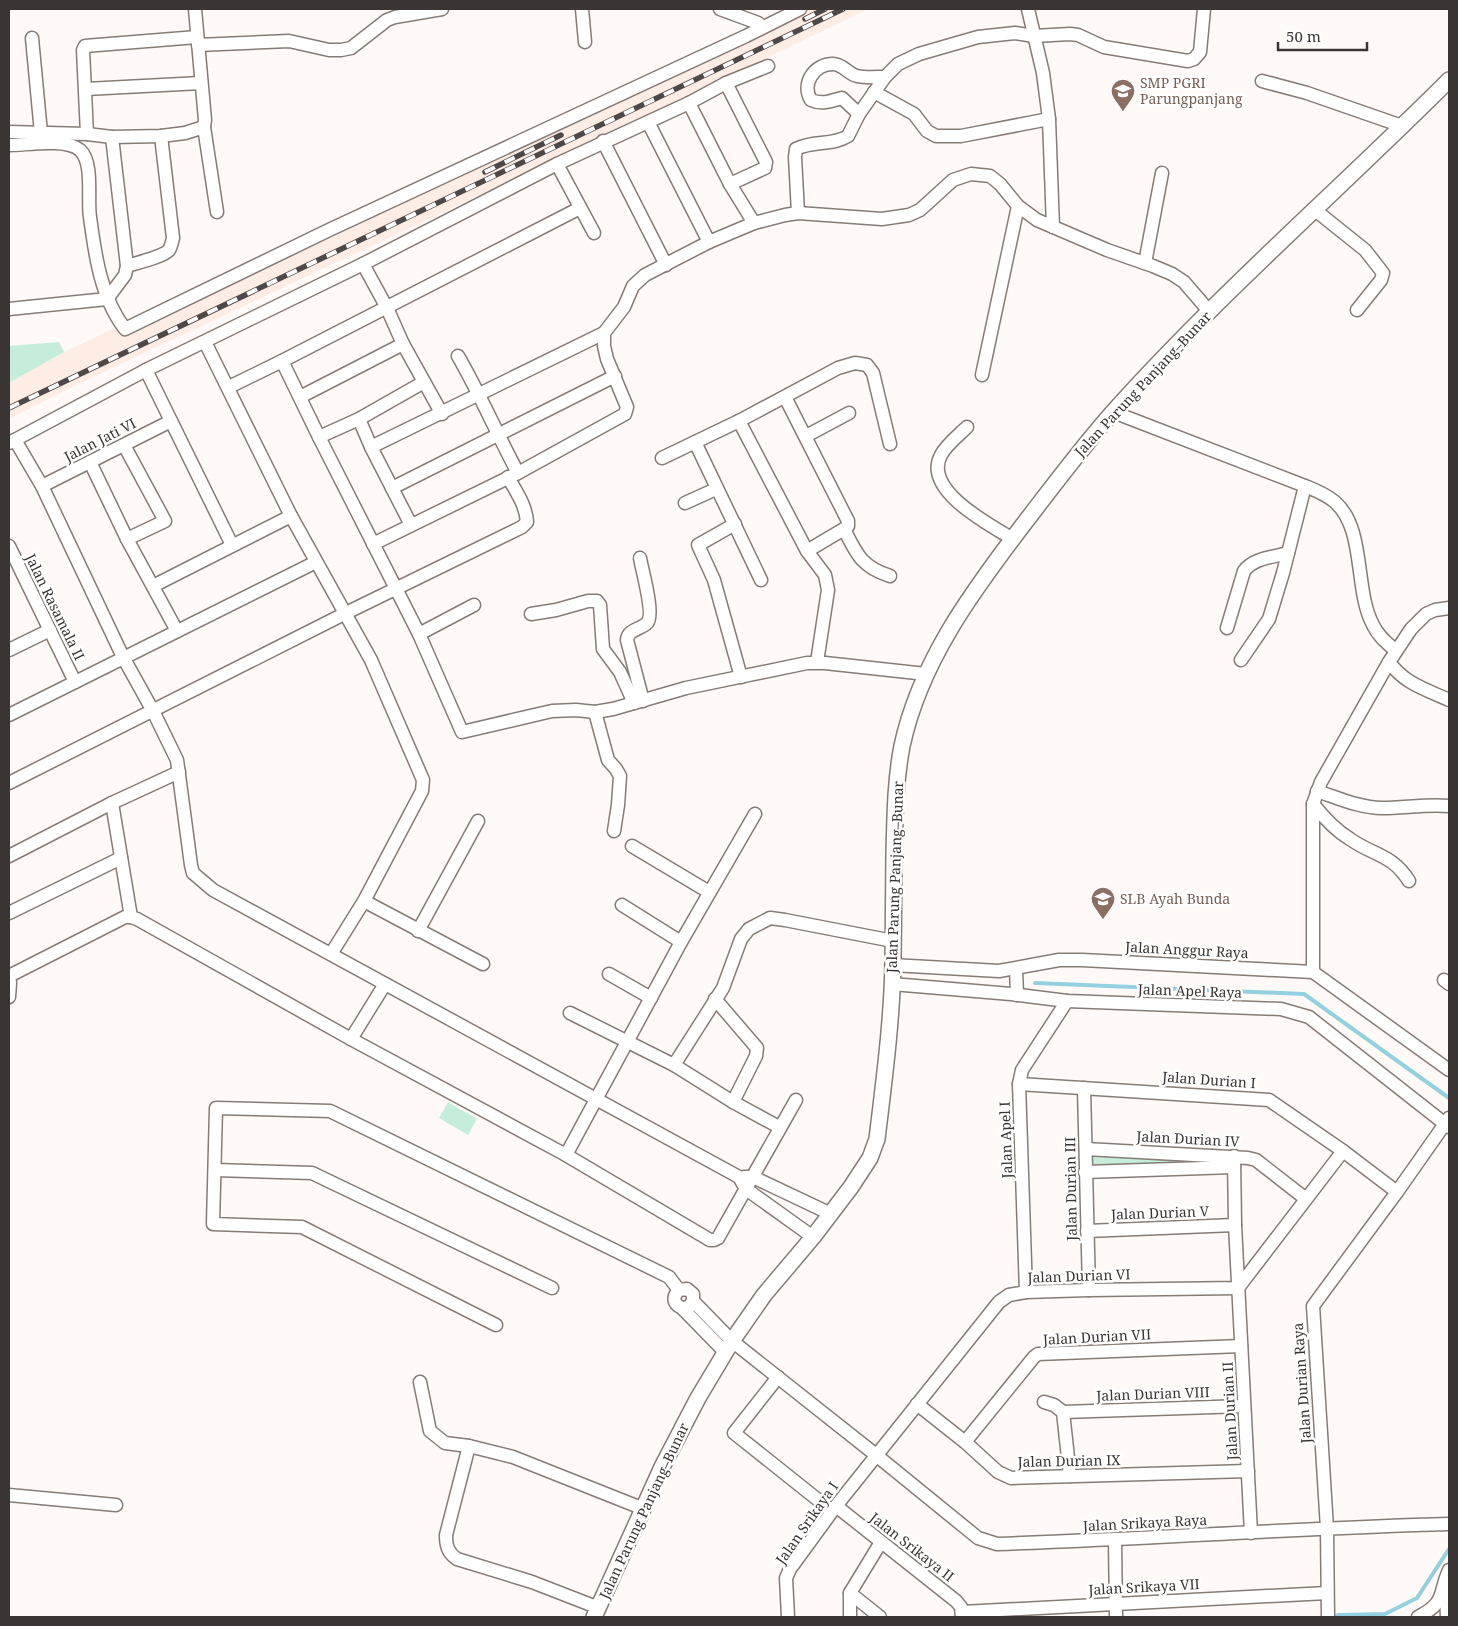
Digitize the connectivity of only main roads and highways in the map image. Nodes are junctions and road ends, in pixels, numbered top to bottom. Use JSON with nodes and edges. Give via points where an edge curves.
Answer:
{"nodes":[{"id":1,"x":1449,"y":80,"type":"edge"},
{"id":2,"x":596,"y":1612,"type":"edge"}],
"edges":[{"from":1,"to":2,"type":"main road","name":"Jalan Parung Panjang–Bunar","via":[[1210,311],[1113,412],[1065,469],[950,629],[926,674],[902,746],[895,795],[892,984],[877,1139],[870,1158],[852,1187],[764,1295],[728,1346],[662,1467]]}]}
